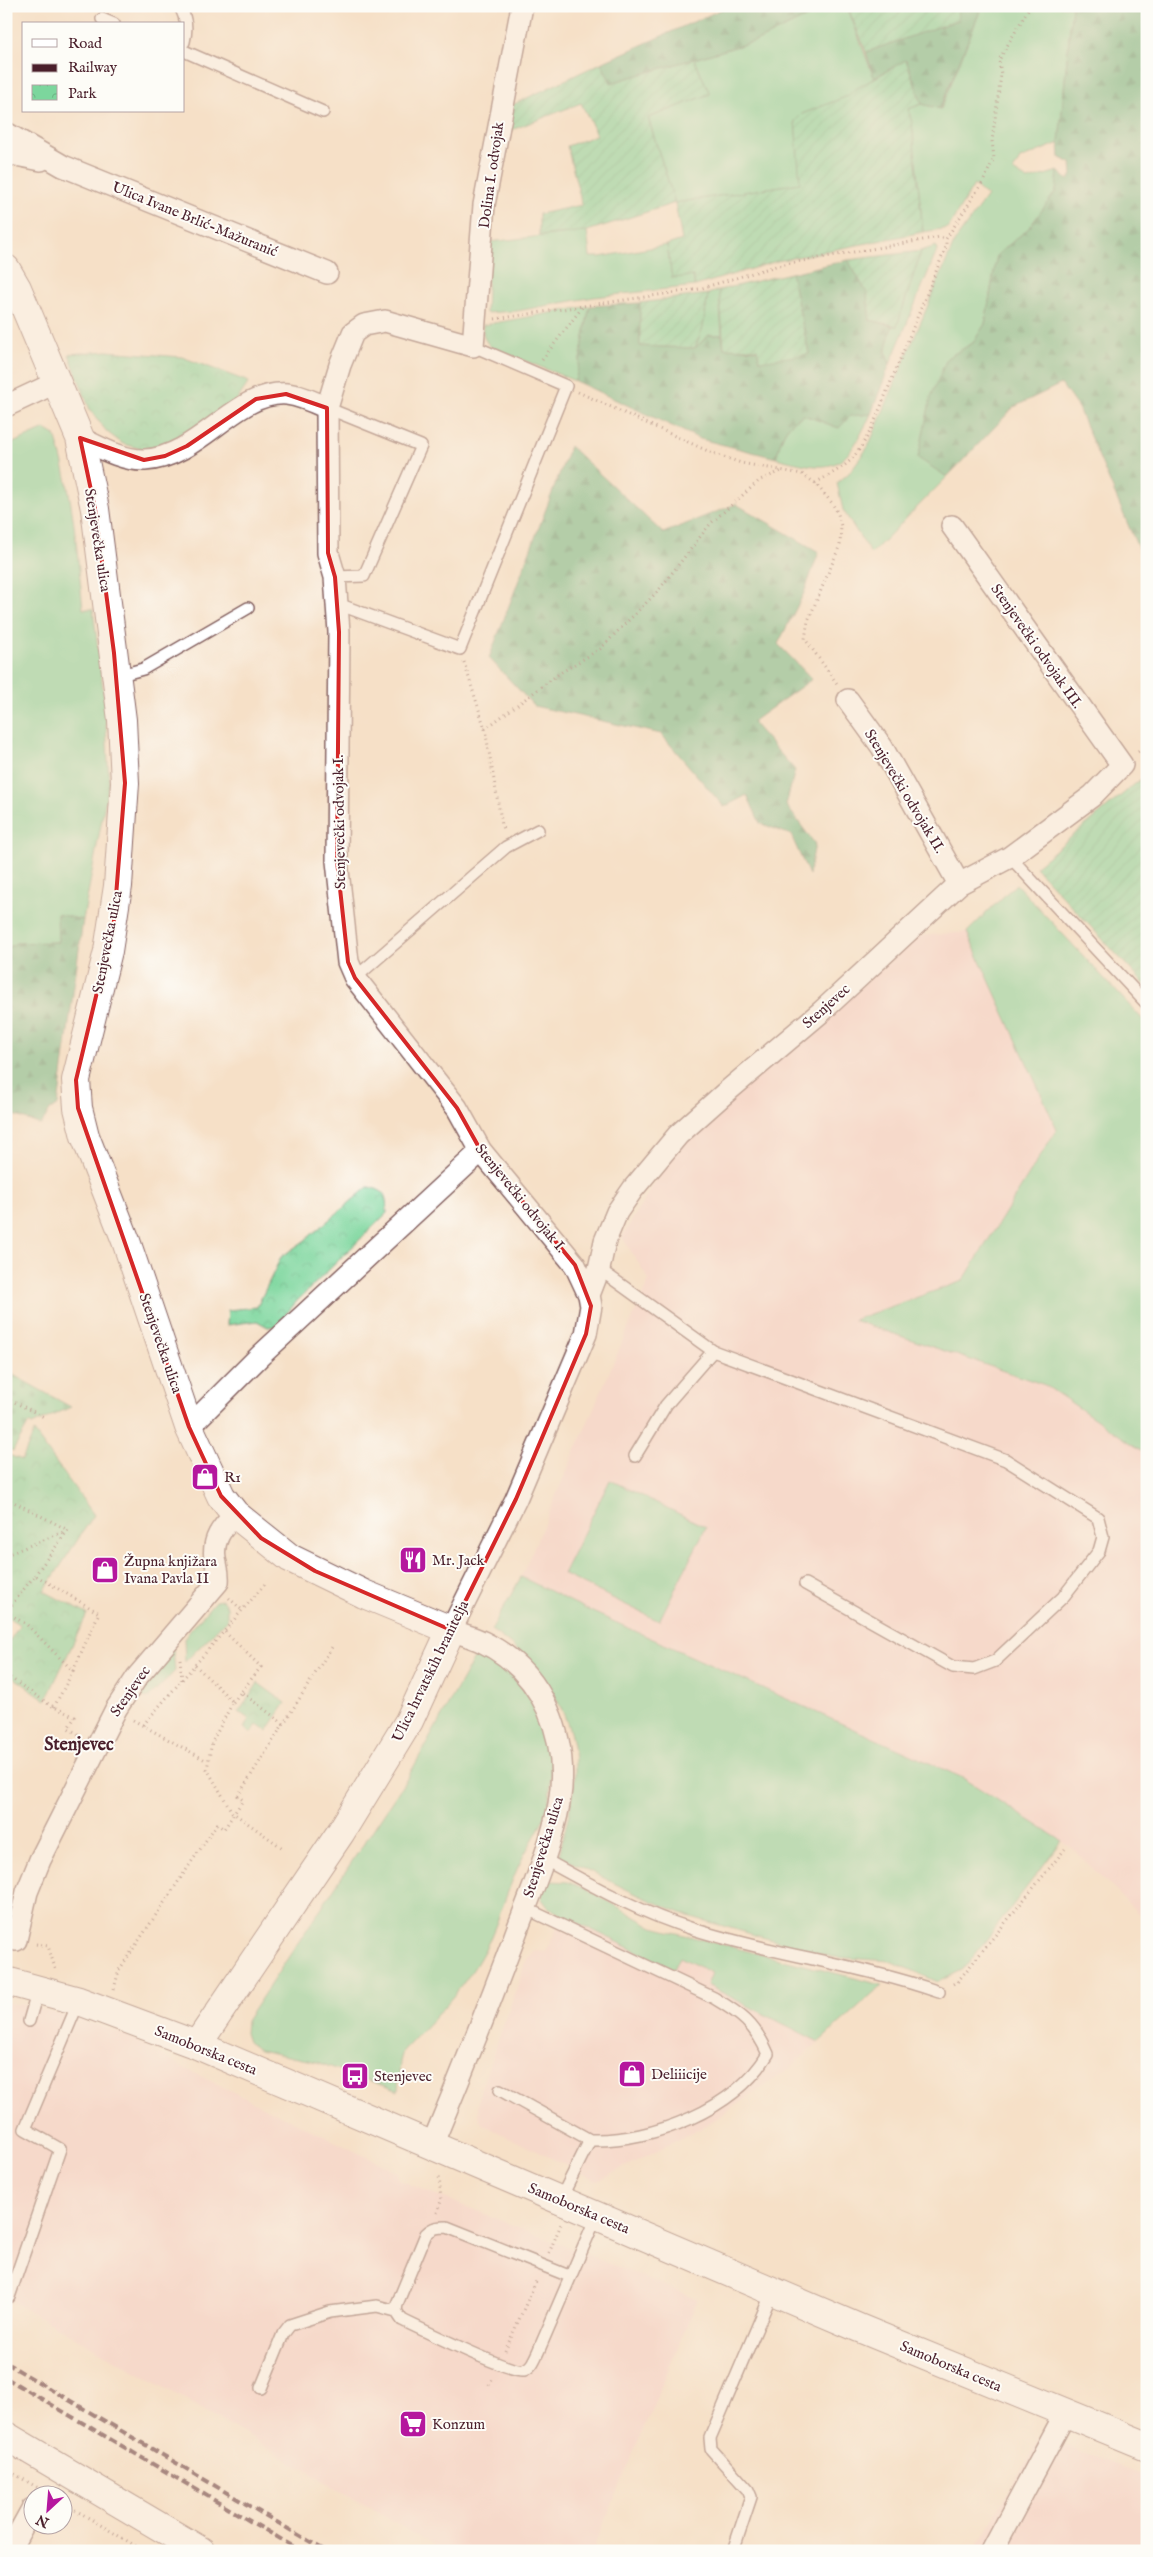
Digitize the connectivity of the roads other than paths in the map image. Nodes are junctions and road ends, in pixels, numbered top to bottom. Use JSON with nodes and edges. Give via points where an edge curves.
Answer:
{"nodes":[{"id":1,"x":179,"y":6,"type":"edge"},
{"id":2,"x":522,"y":6,"type":"edge"},
{"id":3,"x":102,"y":19,"type":"dead end"},
{"id":4,"x":109,"y":22,"type":"edge"},
{"id":5,"x":185,"y":22,"type":"edge"},
{"id":6,"x":185,"y":23,"type":"edge"},
{"id":7,"x":185,"y":37,"type":"edge"},
{"id":8,"x":185,"y":52,"type":"edge"},
{"id":9,"x":323,"y":112,"type":"dead end"},
{"id":10,"x":6,"y":133,"type":"edge"},
{"id":11,"x":6,"y":153,"type":"edge"},
{"id":12,"x":63,"y":166,"type":"junction"},
{"id":13,"x":6,"y":269,"type":"edge"},
{"id":14,"x":327,"y":273,"type":"dead end"},
{"id":15,"x":473,"y":346,"type":"junction"},
{"id":16,"x":55,"y":384,"type":"junction"},
{"id":17,"x":6,"y":406,"type":"edge"},
{"id":18,"x":327,"y":408,"type":"junction"},
{"id":19,"x":80,"y":438,"type":"junction"},
{"id":20,"x":952,"y":526,"type":"dead end"},
{"id":21,"x":335,"y":577,"type":"junction"},
{"id":22,"x":338,"y":604,"type":"junction"},
{"id":23,"x":248,"y":608,"type":"dead end"},
{"id":24,"x":117,"y":676,"type":"junction"},
{"id":25,"x":848,"y":700,"type":"road end"},
{"id":26,"x":1122,"y":765,"type":"joint"},
{"id":27,"x":538,"y":830,"type":"dead end"},
{"id":28,"x":1010,"y":857,"type":"junction"},
{"id":29,"x":959,"y":884,"type":"junction"},
{"id":30,"x":355,"y":978,"type":"junction"},
{"id":31,"x":1147,"y":1004,"type":"edge"},
{"id":32,"x":481,"y":1151,"type":"junction"},
{"id":33,"x":599,"y":1269,"type":"junction"},
{"id":34,"x":590,"y":1295,"type":"junction"},
{"id":35,"x":713,"y":1351,"type":"junction"},
{"id":36,"x":189,"y":1427,"type":"junction"},
{"id":37,"x":635,"y":1456,"type":"dead end"},
{"id":38,"x":235,"y":1514,"type":"junction"},
{"id":39,"x":805,"y":1584,"type":"dead end"},
{"id":40,"x":450,"y":1630,"type":"junction"},
{"id":41,"x":542,"y":1858,"type":"junction"},
{"id":42,"x":525,"y":1908,"type":"junction"},
{"id":43,"x":16,"y":1940,"type":"road end"},
{"id":44,"x":6,"y":1981,"type":"edge"},
{"id":45,"x":48,"y":1983,"type":"junction"},
{"id":46,"x":939,"y":1992,"type":"road end"},
{"id":47,"x":79,"y":2001,"type":"junction"},
{"id":48,"x":29,"y":2021,"type":"dead end"},
{"id":49,"x":197,"y":2045,"type":"junction"},
{"id":50,"x":500,"y":2090,"type":"dead end"},
{"id":51,"x":590,"y":2140,"type":"junction"},
{"id":52,"x":432,"y":2145,"type":"junction"},
{"id":53,"x":560,"y":2212,"type":"junction"},
{"id":54,"x":597,"y":2215,"type":"junction"},
{"id":55,"x":569,"y":2276,"type":"junction"},
{"id":56,"x":773,"y":2290,"type":"junction"},
{"id":57,"x":6,"y":2295,"type":"edge"},
{"id":58,"x":396,"y":2311,"type":"junction"},
{"id":59,"x":261,"y":2388,"type":"dead end"},
{"id":60,"x":1065,"y":2414,"type":"junction"},
{"id":61,"x":6,"y":2436,"type":"edge"},
{"id":62,"x":1147,"y":2446,"type":"edge"},
{"id":63,"x":22,"y":2527,"type":"edge"},
{"id":64,"x":9,"y":2551,"type":"edge"},
{"id":65,"x":201,"y":2551,"type":"edge"},
{"id":66,"x":732,"y":2551,"type":"edge"},
{"id":67,"x":992,"y":2551,"type":"edge"}],
"edges":[{"from":1,"to":5,"type":"lane"},
{"from":2,"to":15,"type":"street","name":"Dolina I. odvojak","via":[[484,206]]},
{"from":3,"to":4,"type":"lane"},
{"from":6,"to":7,"type":"lane"},
{"from":8,"to":9,"type":"lane"},
{"from":10,"to":12,"type":"street","name":"Ulica Ivane Brlić-Mažuranić"},
{"from":11,"to":12,"type":"street","name":"Ulica Ivane Brlić-Mažuranić"},
{"from":12,"to":14,"type":"street","name":"Ulica Ivane Brlić-Mažuranić"},
{"from":13,"to":16,"type":"street","name":"Stenjevečka ulica","via":[[17,288]]},
{"from":15,"to":18,"type":"street","name":"Stenjevečki odvojak I.","via":[[385,321],[364,325],[353,333]]},
{"from":15,"to":22,"type":"lane","via":[[566,386],[460,649]]},
{"from":16,"to":17,"type":"street"},
{"from":16,"to":19,"type":"street","name":"Stenjevečka ulica"},
{"from":18,"to":19,"type":"street","via":[[301,396],[286,394],[256,399],[188,446],[165,456],[144,460],[112,452]]},
{"from":18,"to":21,"type":"street","name":"Stenjevečki odvojak I.","via":[[328,553]]},
{"from":18,"to":21,"type":"lane","via":[[421,446],[364,576]]},
{"from":19,"to":24,"type":"street","name":"Stenjevečka ulica","via":[[95,509]]},
{"from":20,"to":26,"type":"street","name":"Stenjevečki odvojak III."},
{"from":21,"to":22,"type":"street","name":"Stenjevečki odvojak I."},
{"from":22,"to":30,"type":"street","name":"Stenjevečki odvojak I.","via":[[337,862],[348,962]]},
{"from":23,"to":24,"type":"lane","via":[[142,668]]},
{"from":24,"to":36,"type":"street","name":"Stenjevečka ulica","via":[[125,783],[118,886],[108,951],[76,1080],[78,1108]]},
{"from":25,"to":29,"type":"street","name":"Stenjevečki odvojak II.","via":[[882,747]]},
{"from":26,"to":28,"type":"street","name":"Stenjevec","via":[[1092,796]]},
{"from":27,"to":30,"type":"lane","via":[[506,847]]},
{"from":28,"to":29,"type":"street","name":"Stenjevec"},
{"from":28,"to":31,"type":"lane"},
{"from":29,"to":33,"type":"street","name":"Stenjevec","via":[[821,1012],[678,1135],[632,1189],[617,1212],[605,1241]]},
{"from":30,"to":32,"type":"street","name":"Stenjevečki odvojak I.","via":[[457,1108]]},
{"from":32,"to":34,"type":"street","name":"Stenjevečki odvojak I.","via":[[575,1265]]},
{"from":32,"to":36,"type":"street","via":[[261,1355]]},
{"from":33,"to":34,"type":"street","name":"Stenjevec"},
{"from":33,"to":35,"type":"lane"},
{"from":34,"to":40,"type":"street","name":"Ulica hrvatskih branitelja","via":[[590,1318],[570,1372],[516,1499]]},
{"from":35,"to":37,"type":"lane","via":[[666,1405]]},
{"from":35,"to":39,"type":"lane","via":[[1006,1460],[1098,1518],[1103,1537],[1099,1551],[1063,1596],[995,1661],[974,1669],[953,1667]]},
{"from":36,"to":38,"type":"street","name":"Stenjevečka ulica","via":[[221,1496]]},
{"from":38,"to":40,"type":"street","name":"Stenjevečka ulica","via":[[290,1558]]},
{"from":38,"to":43,"type":"street","name":"Stenjevec","via":[[221,1529],[215,1542],[218,1582],[137,1678],[98,1744],[40,1860],[27,1892]]},
{"from":40,"to":41,"type":"street","name":"Stenjevečka ulica","via":[[481,1641],[514,1662],[535,1685],[548,1707],[558,1737],[562,1777],[558,1806]]},
{"from":40,"to":49,"type":"street","name":"Ulica hrvatskih branitelja","via":[[410,1721],[341,1832]]},
{"from":41,"to":42,"type":"street","name":"Stenjevečka ulica"},
{"from":41,"to":46,"type":"lane","via":[[651,1915],[685,1927],[904,1980]]},
{"from":42,"to":51,"type":"lane","via":[[714,1998],[738,2013],[760,2034],[768,2054],[757,2072],[721,2102],[668,2128],[616,2140]]},
{"from":42,"to":52,"type":"street","name":"Stenjevečka ulica"},
{"from":44,"to":45,"type":"street","name":"Samoborska cesta"},
{"from":45,"to":47,"type":"street","name":"Samoborska cesta"},
{"from":45,"to":48,"type":"lane"},
{"from":47,"to":49,"type":"street","name":"Samoborska cesta"},
{"from":47,"to":57,"type":"lane","via":[[25,2128],[60,2149],[9,2297]]},
{"from":49,"to":52,"type":"street","name":"Samoborska cesta"},
{"from":50,"to":51,"type":"lane"},
{"from":51,"to":53,"type":"lane"},
{"from":52,"to":53,"type":"street","name":"Samoborska cesta"},
{"from":53,"to":54,"type":"street","name":"Samoborska cesta"},
{"from":54,"to":55,"type":"lane"},
{"from":54,"to":56,"type":"street","name":"Samoborska cesta"},
{"from":55,"to":58,"type":"lane","via":[[447,2227],[436,2228],[423,2240]]},
{"from":55,"to":58,"type":"lane","via":[[538,2352],[531,2366],[524,2370],[500,2364],[402,2320]]},
{"from":56,"to":60,"type":"street","name":"Samoborska cesta"},
{"from":56,"to":66,"type":"lane","via":[[710,2438],[711,2449],[748,2490],[750,2497]]},
{"from":58,"to":59,"type":"lane","via":[[377,2306],[330,2312],[290,2325],[283,2334]]},
{"from":60,"to":62,"type":"street","name":"Samoborska cesta"},
{"from":60,"to":67,"type":"street"},
{"from":61,"to":65,"type":"street"},
{"from":63,"to":64,"type":"street"}]}
